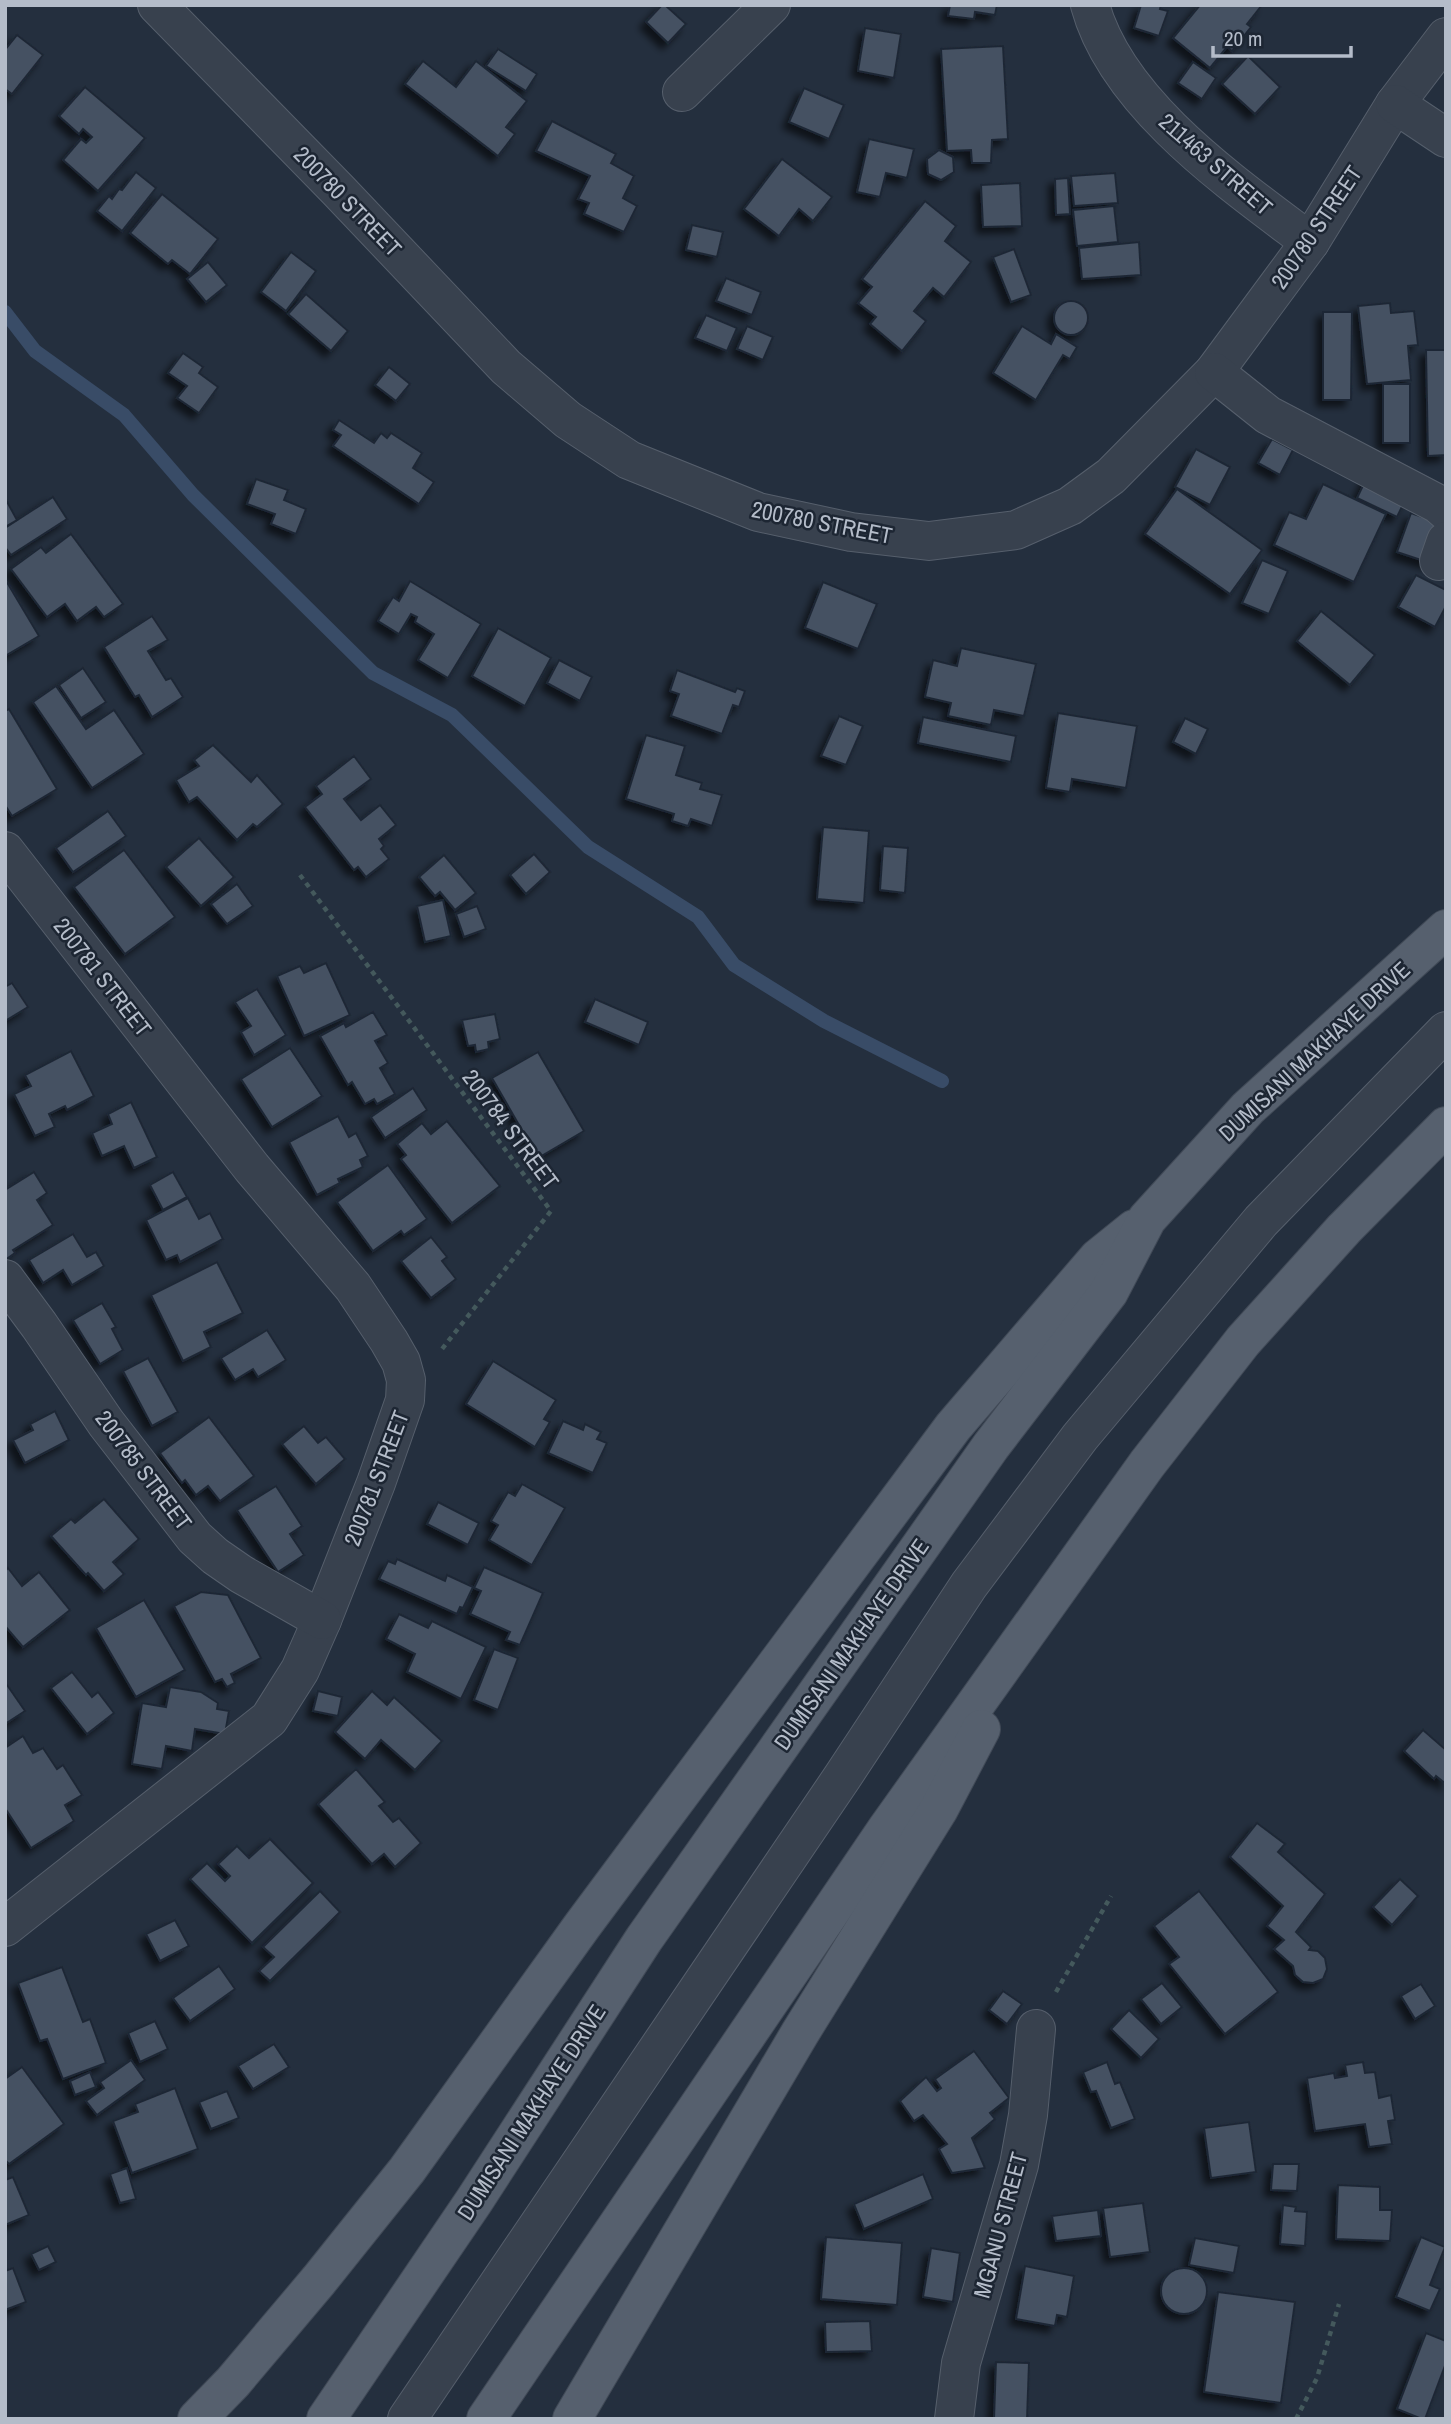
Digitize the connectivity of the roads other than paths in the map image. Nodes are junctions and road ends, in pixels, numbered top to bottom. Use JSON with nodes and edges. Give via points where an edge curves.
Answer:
{"nodes":[{"id":1,"x":157,"y":5,"type":"edge"},
{"id":2,"x":771,"y":5,"type":"edge"},
{"id":3,"x":1090,"y":5,"type":"edge"},
{"id":4,"x":1446,"y":37,"type":"edge"},
{"id":5,"x":682,"y":92,"type":"dead end"},
{"id":6,"x":1395,"y":104,"type":"junction"},
{"id":7,"x":1446,"y":138,"type":"edge"},
{"id":8,"x":1310,"y":242,"type":"junction"},
{"id":9,"x":1214,"y":372,"type":"junction"},
{"id":10,"x":1446,"y":510,"type":"edge"},
{"id":11,"x":5,"y":851,"type":"edge"},
{"id":12,"x":1446,"y":929,"type":"edge"},
{"id":13,"x":1446,"y":1031,"type":"edge"},
{"id":14,"x":1446,"y":1126,"type":"edge"},
{"id":15,"x":1147,"y":1219,"type":"junction"},
{"id":16,"x":5,"y":1279,"type":"edge"},
{"id":17,"x":1054,"y":1591,"type":"junction"},
{"id":18,"x":322,"y":1620,"type":"junction"},
{"id":19,"x":5,"y":1927,"type":"edge"},
{"id":20,"x":1036,"y":2029,"type":"road end"},
{"id":21,"x":197,"y":2419,"type":"edge"},
{"id":22,"x":326,"y":2419,"type":"edge"},
{"id":23,"x":407,"y":2419,"type":"edge"},
{"id":24,"x":486,"y":2419,"type":"edge"},
{"id":25,"x":572,"y":2419,"type":"edge"},
{"id":26,"x":954,"y":2419,"type":"edge"}],
"edges":[{"from":1,"to":9,"type":"street","name":"200780 STREET","via":[[506,367],[568,420],[629,460],[758,512],[929,541],[1016,530],[1070,506],[1111,476]]},
{"from":2,"to":5,"type":"street"},
{"from":3,"to":8,"type":"street","name":"211463 STREET","via":[[1108,50],[1174,133]]},
{"from":4,"to":6,"type":"street","name":"200780 STREET"},
{"from":6,"to":7,"type":"street"},
{"from":6,"to":8,"type":"street","name":"200780 STREET"},
{"from":8,"to":9,"type":"street","name":"200780 STREET"},
{"from":9,"to":10,"type":"street","via":[[1268,415]]},
{"from":11,"to":18,"type":"street","name":"200781 STREET","via":[[252,1168],[353,1287],[401,1362],[405,1401]]},
{"from":12,"to":15,"type":"main road","name":"DUMISANI MAKHAYE DRIVE","via":[[1248,1108]]},
{"from":13,"to":23,"type":"street","via":[[1261,1221],[1064,1458],[969,1585]]},
{"from":14,"to":17,"type":"main road","via":[[1243,1341]]},
{"from":15,"to":21,"type":"main road","via":[[1098,1258],[953,1427],[407,2170],[233,2382]]},
{"from":15,"to":22,"type":"main road","name":"DUMISANI MAKHAYE DRIVE","via":[[1108,1292],[991,1446],[644,1939]]},
{"from":16,"to":18,"type":"street","name":"200785 STREET","via":[[106,1423],[195,1538],[241,1574]]},
{"from":17,"to":24,"type":"main road"},
{"from":17,"to":25,"type":"main road","via":[[939,1809],[800,2033]]},
{"from":18,"to":19,"type":"street","name":"200781 STREET","via":[[300,1670],[269,1719]]},
{"from":20,"to":26,"type":"street","name":"MGANU STREET","via":[[1019,2165],[961,2363]]}]}
